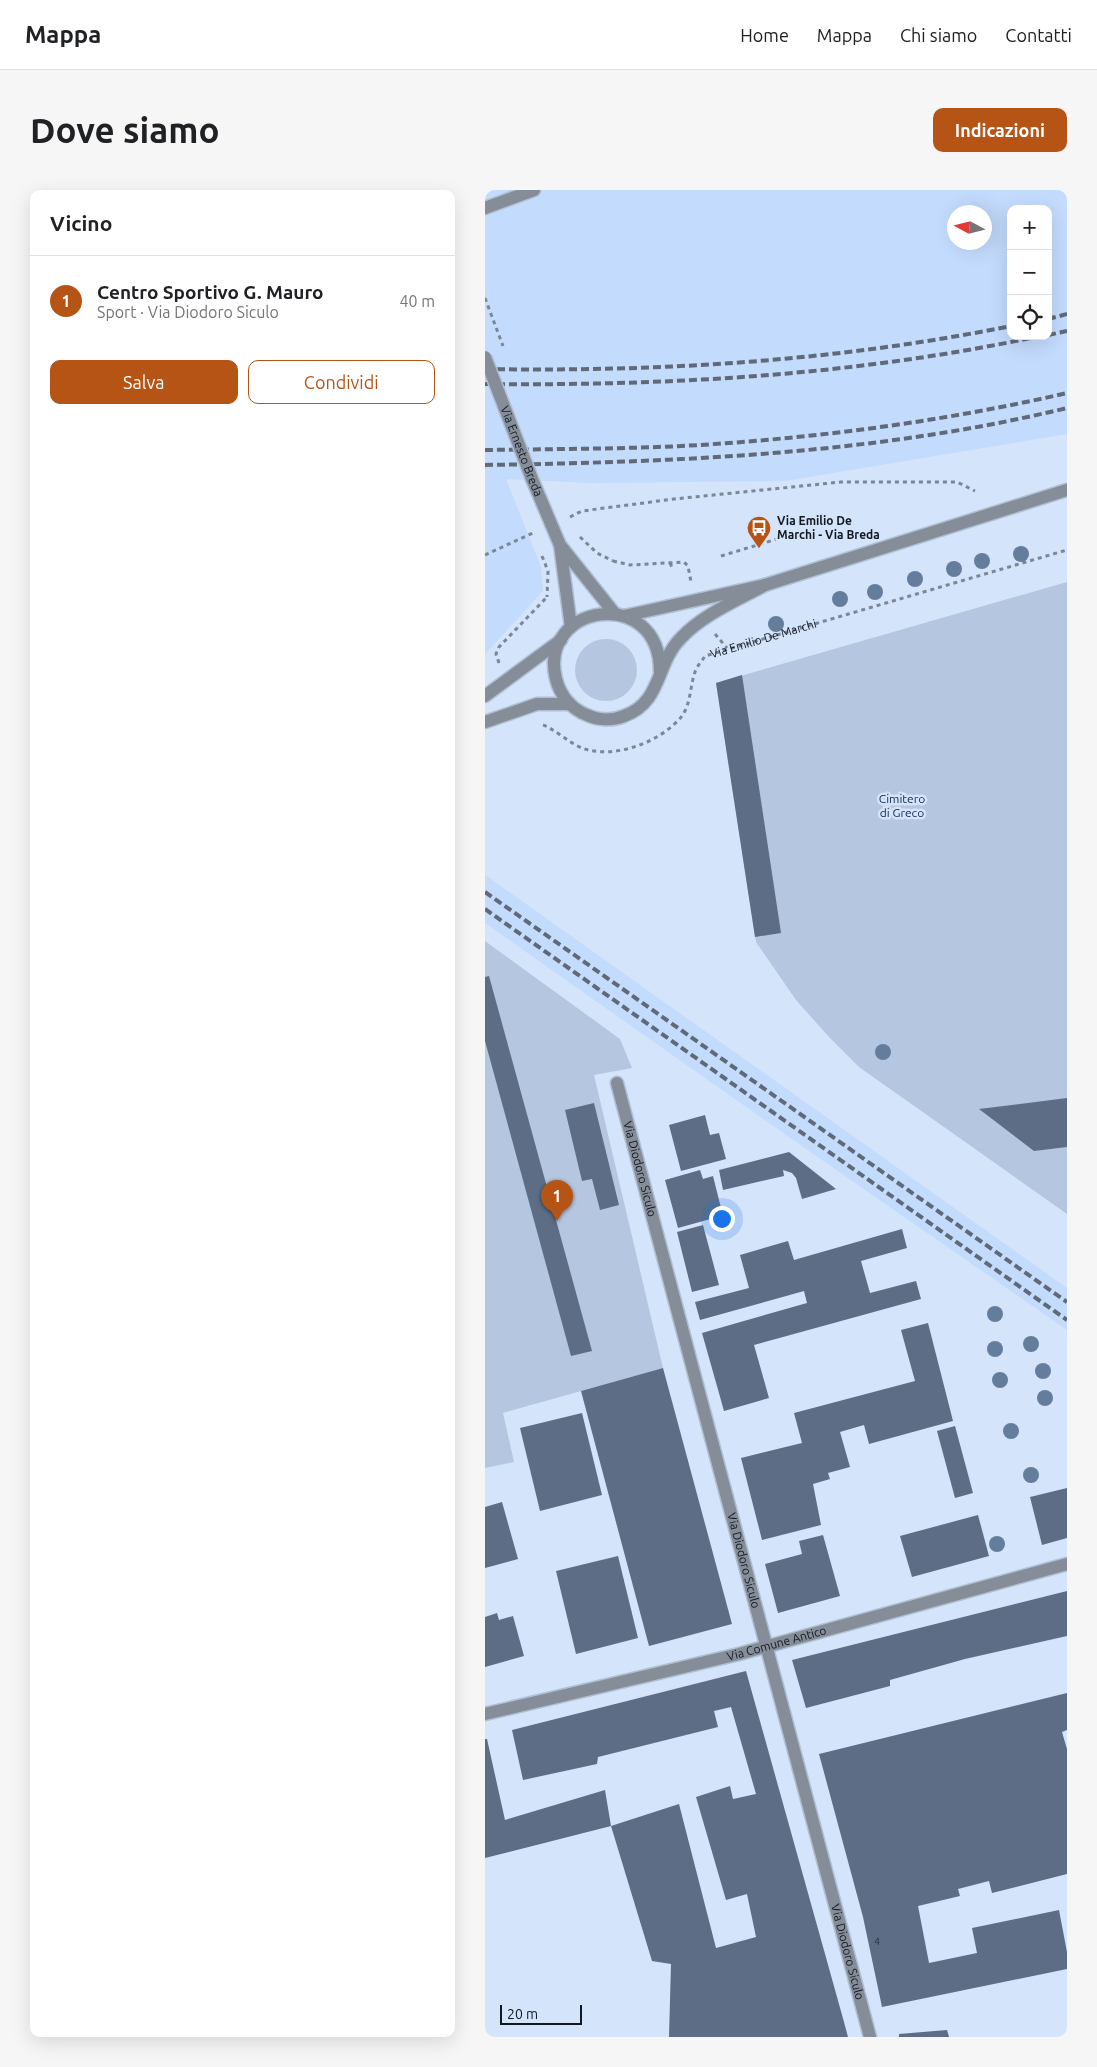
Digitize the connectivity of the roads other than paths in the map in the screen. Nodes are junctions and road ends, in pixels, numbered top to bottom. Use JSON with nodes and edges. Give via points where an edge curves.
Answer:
{"nodes":[{"id":1,"x":534,"y":190,"type":"edge"},
{"id":2,"x":485,"y":208,"type":"edge"},
{"id":3,"x":485,"y":357,"type":"edge"},
{"id":4,"x":1067,"y":490,"type":"edge"},
{"id":5,"x":560,"y":545,"type":"junction"},
{"id":6,"x":765,"y":585,"type":"junction"},
{"id":7,"x":619,"y":615,"type":"junction"},
{"id":8,"x":571,"y":627,"type":"junction"},
{"id":9,"x":563,"y":638,"type":"junction"},
{"id":10,"x":660,"y":672,"type":"junction"},
{"id":11,"x":485,"y":696,"type":"edge"},
{"id":12,"x":570,"y":704,"type":"junction"},
{"id":13,"x":485,"y":722,"type":"edge"},
{"id":14,"x":617,"y":1083,"type":"dead end"},
{"id":15,"x":1067,"y":1564,"type":"edge"},
{"id":16,"x":766,"y":1647,"type":"junction"},
{"id":17,"x":485,"y":1714,"type":"edge"},
{"id":18,"x":870,"y":2037,"type":"edge"}],
"edges":[{"from":1,"to":2,"type":"street"},
{"from":3,"to":5,"type":"street","name":"Via Ernesto Breda","bridge":true},
{"from":4,"to":6,"type":"street"},
{"from":5,"to":7,"type":"street","name":"Via Ernesto Breda"},
{"from":5,"to":8,"type":"street","name":"Via Ernesto Breda"},
{"from":6,"to":7,"type":"street"},
{"from":6,"to":10,"type":"street","via":[[691,628],[672,648]]},
{"from":7,"to":8,"type":"street","via":[[594,615]]},
{"from":7,"to":10,"type":"street","via":[[641,625],[653,640],[660,658]]},
{"from":8,"to":9,"type":"street"},
{"from":9,"to":11,"type":"street"},
{"from":9,"to":12,"type":"street","via":[[557,649],[554,669],[559,688]]},
{"from":10,"to":12,"type":"street","via":[[647,702],[631,714],[619,718],[593,717]]},
{"from":12,"to":13,"type":"street","via":[[537,704]]},
{"from":14,"to":16,"type":"street","name":"Via Diodoro Siculo"},
{"from":15,"to":16,"type":"street","name":"Via Comune Antico"},
{"from":16,"to":17,"type":"street","name":"Via Comune Antico"},
{"from":16,"to":18,"type":"street","name":"Via Diodoro Siculo"}]}
